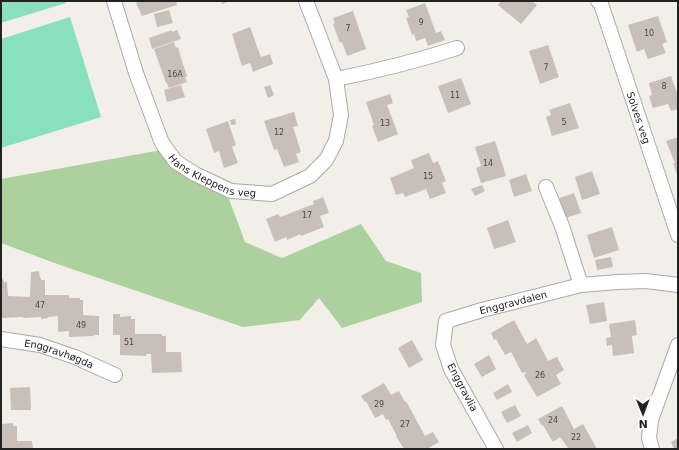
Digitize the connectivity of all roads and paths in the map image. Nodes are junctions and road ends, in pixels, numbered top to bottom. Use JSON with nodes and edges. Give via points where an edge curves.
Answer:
{"nodes":[{"id":1,"x":114,"y":1,"type":"edge"},
{"id":2,"x":306,"y":1,"type":"edge"},
{"id":3,"x":603,"y":2,"type":"edge"},
{"id":4,"x":457,"y":48,"type":"dead end"},
{"id":5,"x":336,"y":79,"type":"junction"},
{"id":6,"x":546,"y":187,"type":"dead end"},
{"id":7,"x":678,"y":235,"type":"edge"},
{"id":8,"x":678,"y":284,"type":"edge"},
{"id":9,"x":581,"y":285,"type":"junction"},
{"id":10,"x":446,"y":321,"type":"joint"},
{"id":11,"x":1,"y":339,"type":"edge"},
{"id":12,"x":678,"y":345,"type":"edge"},
{"id":13,"x":115,"y":375,"type":"dead end"},
{"id":14,"x":496,"y":449,"type":"edge"},
{"id":15,"x":652,"y":449,"type":"edge"}],
"edges":[{"from":1,"to":5,"type":"street","name":"Hans Kleppens veg","via":[[136,73],[162,143],[176,162],[232,191],[272,194],[310,176],[326,160],[336,141],[341,115]]},
{"from":2,"to":5,"type":"street","name":"Hans Kleppens veg"},
{"from":3,"to":7,"type":"street","name":"Solves veg"},
{"from":4,"to":5,"type":"street","via":[[369,73]]},
{"from":6,"to":9,"type":"street"},
{"from":8,"to":9,"type":"street","name":"Enggravdalen","via":[[646,281]]},
{"from":9,"to":10,"type":"street","name":"Enggravdalen"},
{"from":10,"to":14,"type":"street","name":"Enggravlia","via":[[443,345],[452,368]]},
{"from":11,"to":13,"type":"street","name":"Enggravhøgda","via":[[40,345]]},
{"from":12,"to":15,"type":"street","via":[[651,420],[649,438]]}]}
